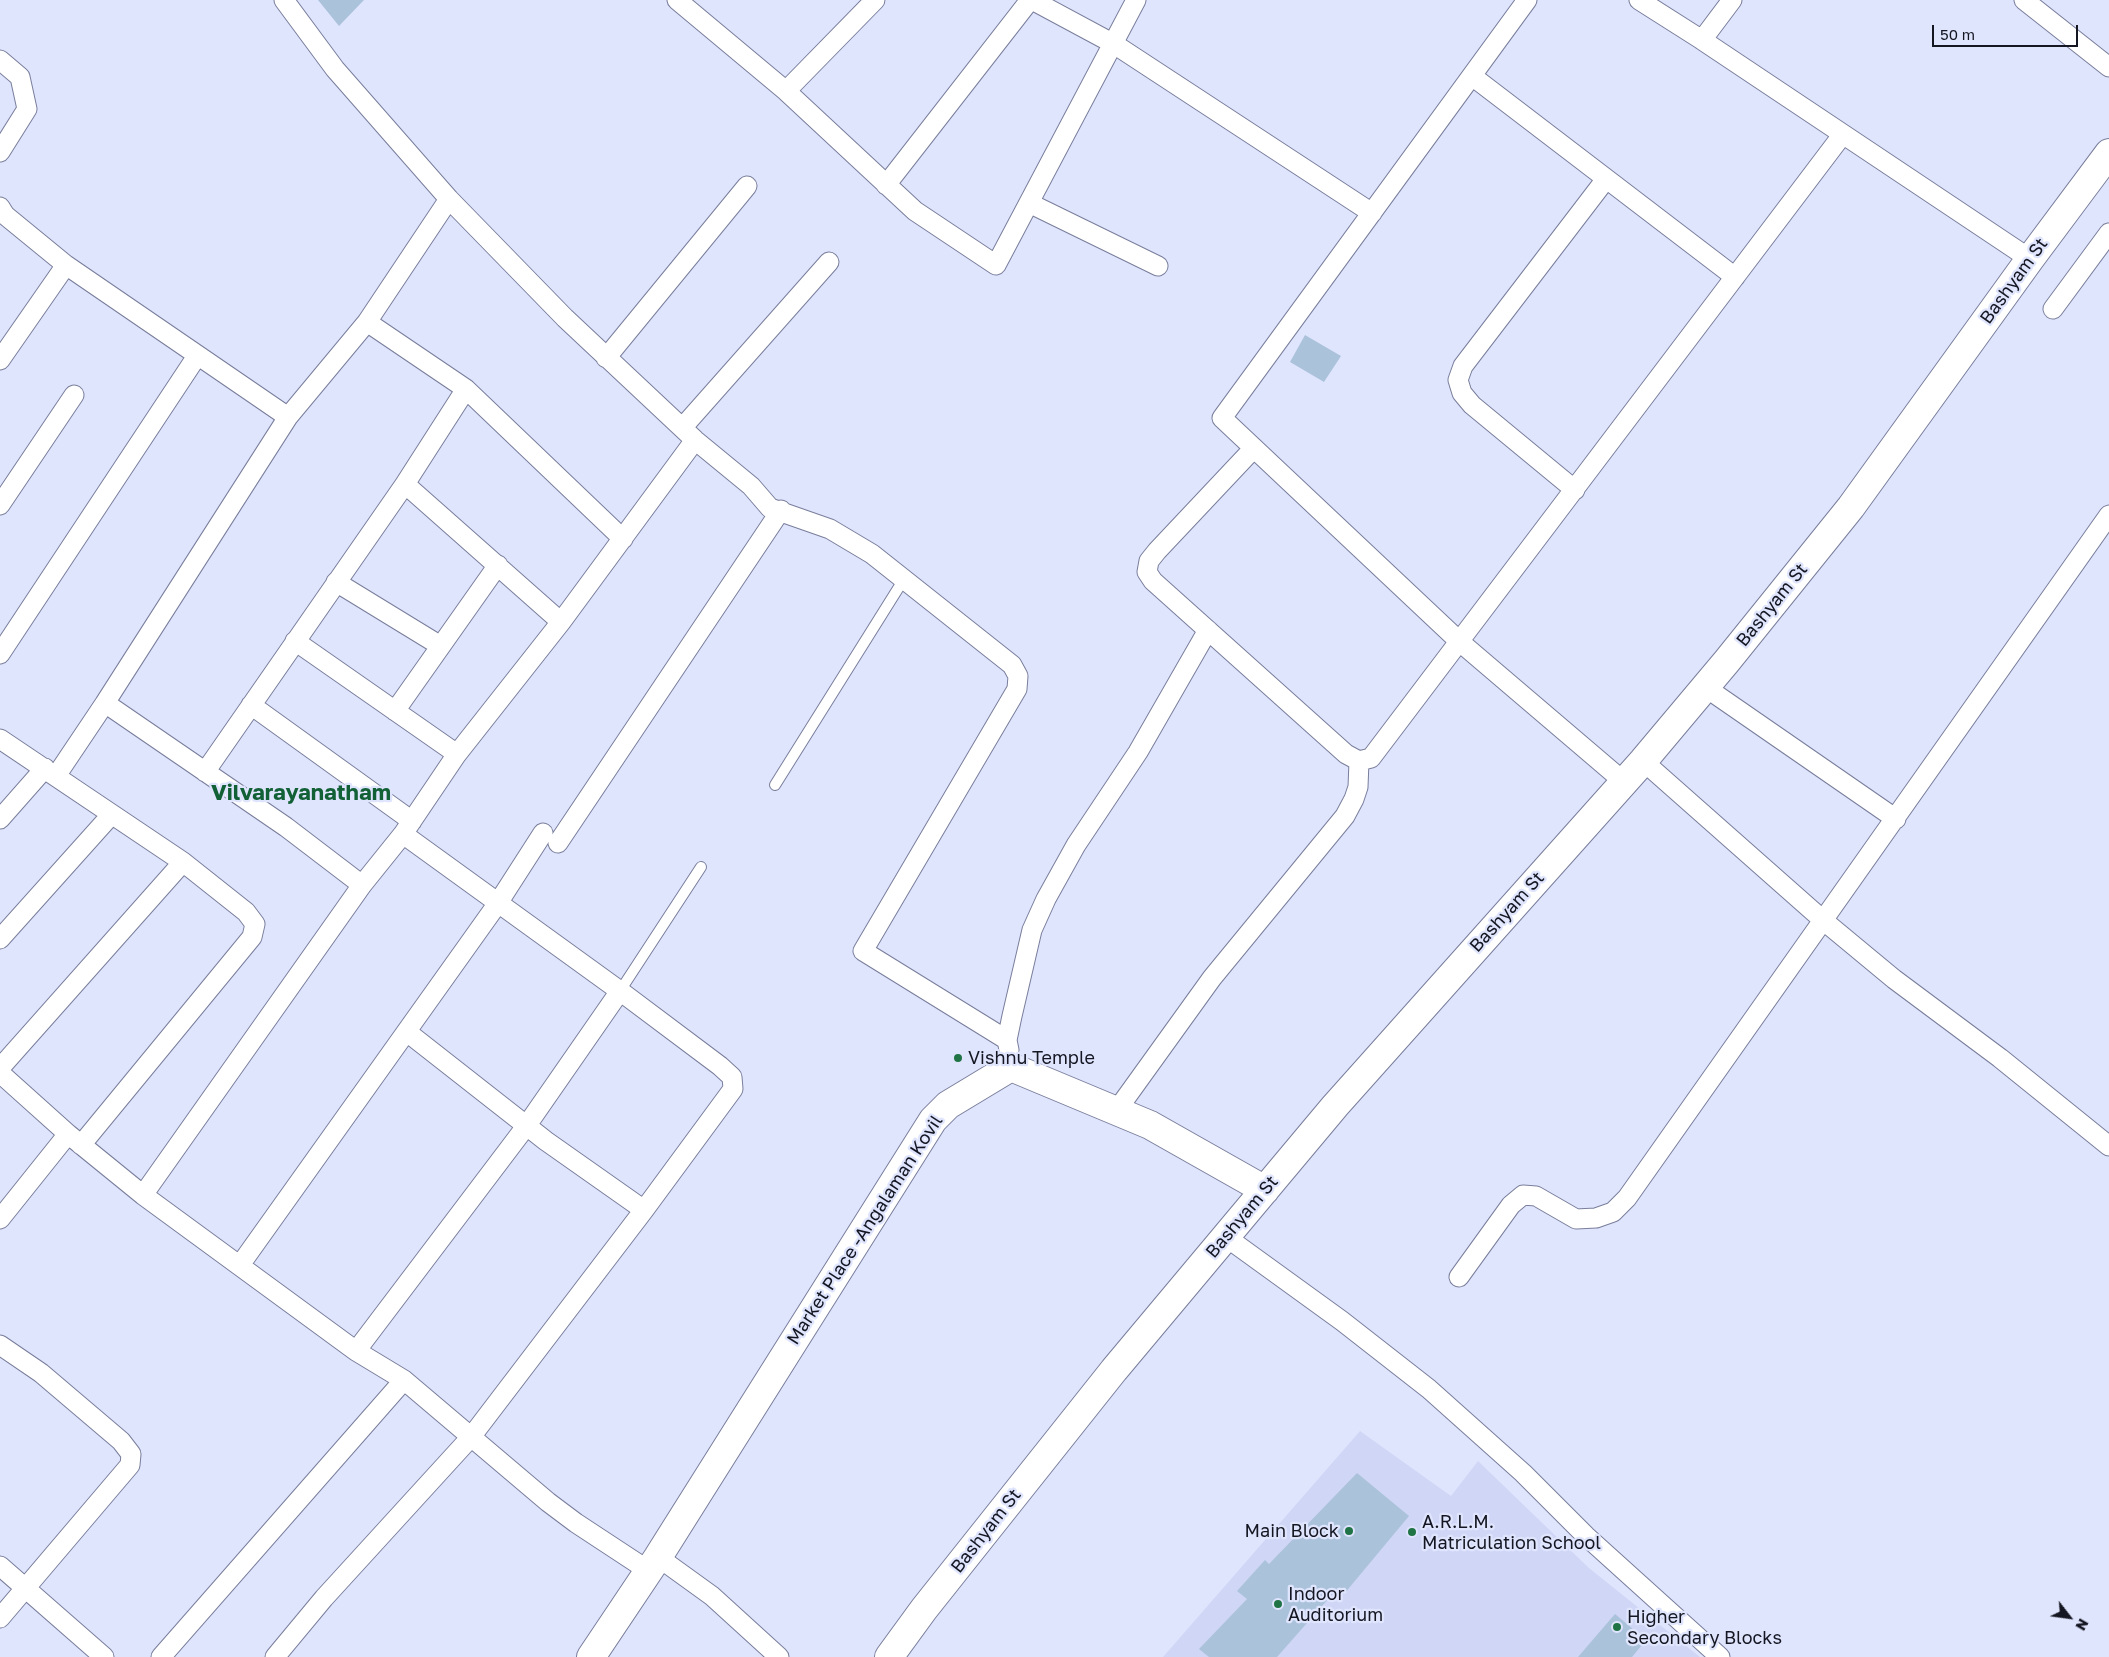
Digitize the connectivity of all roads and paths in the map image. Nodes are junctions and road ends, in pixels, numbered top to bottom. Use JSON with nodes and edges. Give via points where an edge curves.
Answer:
{"nodes":[{"id":1,"x":284,"y":0,"type":"edge"},
{"id":2,"x":677,"y":0,"type":"edge"},
{"id":3,"x":874,"y":0,"type":"edge"},
{"id":4,"x":1031,"y":0,"type":"edge"},
{"id":5,"x":1136,"y":0,"type":"edge"},
{"id":6,"x":1527,"y":0,"type":"edge"},
{"id":7,"x":1639,"y":0,"type":"edge"},
{"id":8,"x":1732,"y":0,"type":"edge"},
{"id":9,"x":2024,"y":0,"type":"edge"},
{"id":10,"x":1702,"y":40,"type":"junction"},
{"id":11,"x":1114,"y":44,"type":"junction"},
{"id":12,"x":0,"y":60,"type":"edge"},
{"id":13,"x":2109,"y":67,"type":"edge"},
{"id":14,"x":1472,"y":76,"type":"junction"},
{"id":15,"x":786,"y":91,"type":"junction"},
{"id":16,"x":1843,"y":134,"type":"junction"},
{"id":17,"x":0,"y":152,"type":"edge"},
{"id":18,"x":2109,"y":153,"type":"edge"},
{"id":19,"x":1606,"y":179,"type":"junction"},
{"id":20,"x":886,"y":185,"type":"junction"},
{"id":21,"x":747,"y":186,"type":"dead end"},
{"id":22,"x":449,"y":199,"type":"junction"},
{"id":23,"x":1029,"y":203,"type":"junction"},
{"id":24,"x":1372,"y":213,"type":"junction"},
{"id":25,"x":2,"y":215,"type":"edge"},
{"id":26,"x":2109,"y":234,"type":"edge"},
{"id":27,"x":2030,"y":259,"type":"junction"},
{"id":28,"x":829,"y":262,"type":"dead end"},
{"id":29,"x":66,"y":265,"type":"junction"},
{"id":30,"x":1158,"y":266,"type":"dead end"},
{"id":31,"x":1735,"y":277,"type":"junction"},
{"id":32,"x":2053,"y":308,"type":"dead end"},
{"id":33,"x":367,"y":322,"type":"junction"},
{"id":34,"x":197,"y":356,"type":"junction"},
{"id":35,"x":606,"y":358,"type":"junction"},
{"id":36,"x":0,"y":360,"type":"edge"},
{"id":37,"x":466,"y":389,"type":"junction"},
{"id":38,"x":74,"y":395,"type":"dead end"},
{"id":39,"x":288,"y":417,"type":"junction"},
{"id":40,"x":689,"y":434,"type":"junction"},
{"id":41,"x":1254,"y":448,"type":"junction"},
{"id":42,"x":405,"y":484,"type":"junction"},
{"id":43,"x":1575,"y":490,"type":"junction"},
{"id":44,"x":0,"y":505,"type":"edge"},
{"id":45,"x":781,"y":510,"type":"junction"},
{"id":46,"x":2109,"y":515,"type":"edge"},
{"id":47,"x":623,"y":539,"type":"junction"},
{"id":48,"x":498,"y":565,"type":"junction"},
{"id":49,"x":904,"y":579,"type":"junction"},
{"id":50,"x":336,"y":582,"type":"junction"},
{"id":51,"x":561,"y":622,"type":"junction"},
{"id":52,"x":1208,"y":630,"type":"junction"},
{"id":53,"x":295,"y":642,"type":"junction"},
{"id":54,"x":1460,"y":642,"type":"junction"},
{"id":55,"x":439,"y":645,"type":"junction"},
{"id":56,"x":0,"y":654,"type":"edge"},
{"id":57,"x":1705,"y":687,"type":"junction"},
{"id":58,"x":105,"y":703,"type":"junction"},
{"id":59,"x":251,"y":705,"type":"junction"},
{"id":60,"x":395,"y":711,"type":"junction"},
{"id":61,"x":0,"y":739,"type":"edge"},
{"id":62,"x":457,"y":754,"type":"junction"},
{"id":63,"x":1359,"y":761,"type":"junction"},
{"id":64,"x":1643,"y":761,"type":"junction"},
{"id":65,"x":51,"y":772,"type":"junction"},
{"id":66,"x":205,"y":772,"type":"junction"},
{"id":67,"x":1623,"y":781,"type":"junction"},
{"id":68,"x":775,"y":784,"type":"dead end"},
{"id":69,"x":112,"y":814,"type":"junction"},
{"id":70,"x":1896,"y":818,"type":"junction"},
{"id":71,"x":0,"y":819,"type":"edge"},
{"id":72,"x":408,"y":827,"type":"junction"},
{"id":73,"x":183,"y":862,"type":"junction"},
{"id":74,"x":701,"y":867,"type":"dead end"},
{"id":75,"x":362,"y":885,"type":"junction"},
{"id":76,"x":498,"y":902,"type":"junction"},
{"id":77,"x":1824,"y":921,"type":"junction"},
{"id":78,"x":0,"y":939,"type":"edge"},
{"id":79,"x":620,"y":991,"type":"junction"},
{"id":80,"x":407,"y":1032,"type":"junction"},
{"id":81,"x":1007,"y":1040,"type":"junction"},
{"id":82,"x":0,"y":1068,"type":"edge"},
{"id":83,"x":1011,"y":1068,"type":"junction"},
{"id":84,"x":0,"y":1073,"type":"edge"},
{"id":85,"x":1117,"y":1110,"type":"junction"},
{"id":86,"x":527,"y":1125,"type":"junction"},
{"id":87,"x":74,"y":1140,"type":"junction"},
{"id":88,"x":2109,"y":1146,"type":"edge"},
{"id":89,"x":1266,"y":1190,"type":"junction"},
{"id":90,"x":143,"y":1195,"type":"junction"},
{"id":91,"x":644,"y":1210,"type":"junction"},
{"id":92,"x":0,"y":1219,"type":"edge"},
{"id":93,"x":1226,"y":1236,"type":"junction"},
{"id":94,"x":240,"y":1265,"type":"junction"},
{"id":95,"x":1459,"y":1277,"type":"dead end"},
{"id":96,"x":0,"y":1345,"type":"edge"},
{"id":97,"x":356,"y":1350,"type":"junction"},
{"id":98,"x":404,"y":1380,"type":"junction"},
{"id":99,"x":471,"y":1437,"type":"junction"},
{"id":100,"x":654,"y":1564,"type":"junction"},
{"id":101,"x":0,"y":1566,"type":"edge"},
{"id":102,"x":25,"y":1589,"type":"junction"},
{"id":103,"x":0,"y":1618,"type":"edge"},
{"id":104,"x":104,"y":1657,"type":"edge"},
{"id":105,"x":161,"y":1657,"type":"edge"},
{"id":106,"x":275,"y":1657,"type":"edge"},
{"id":107,"x":591,"y":1657,"type":"edge"},
{"id":108,"x":780,"y":1657,"type":"edge"},
{"id":109,"x":889,"y":1657,"type":"edge"},
{"id":110,"x":1720,"y":1657,"type":"edge"}],
"edges":[{"from":1,"to":22,"type":"street","via":[[336,69]]},
{"from":2,"to":15,"type":"street"},
{"from":3,"to":15,"type":"street"},
{"from":4,"to":11,"type":"street"},
{"from":4,"to":20,"type":"street"},
{"from":5,"to":11,"type":"street"},
{"from":6,"to":14,"type":"street"},
{"from":7,"to":10,"type":"street"},
{"from":8,"to":10,"type":"street"},
{"from":9,"to":13,"type":"street"},
{"from":10,"to":16,"type":"street"},
{"from":11,"to":23,"type":"street"},
{"from":11,"to":24,"type":"street"},
{"from":12,"to":17,"type":"street","via":[[20,77],[27,109]]},
{"from":14,"to":19,"type":"street"},
{"from":14,"to":24,"type":"street"},
{"from":15,"to":20,"type":"street"},
{"from":16,"to":27,"type":"street"},
{"from":16,"to":31,"type":"street"},
{"from":18,"to":27,"type":"street","name":"Bashyam St"},
{"from":19,"to":31,"type":"street"},
{"from":19,"to":43,"type":"street","via":[[1464,366],[1458,380],[1462,393],[1472,406]]},
{"from":20,"to":23,"type":"street","via":[[915,211],[996,265]]},
{"from":21,"to":35,"type":"street"},
{"from":22,"to":33,"type":"street"},
{"from":22,"to":35,"type":"street"},
{"from":23,"to":30,"type":"street"},
{"from":24,"to":41,"type":"street","via":[[1222,418]]},
{"from":25,"to":29,"type":"street"},
{"from":26,"to":32,"type":"street"},
{"from":27,"to":57,"type":"street","name":"Bashyam St","via":[[1851,507]]},
{"from":28,"to":40,"type":"street"},
{"from":29,"to":34,"type":"street"},
{"from":29,"to":36,"type":"street"},
{"from":31,"to":43,"type":"street"},
{"from":33,"to":37,"type":"street"},
{"from":33,"to":39,"type":"street"},
{"from":34,"to":39,"type":"street"},
{"from":34,"to":56,"type":"street"},
{"from":35,"to":40,"type":"street"},
{"from":37,"to":42,"type":"street"},
{"from":37,"to":47,"type":"street"},
{"from":38,"to":44,"type":"street"},
{"from":39,"to":58,"type":"street"},
{"from":40,"to":45,"type":"street","via":[[750,486],[770,508]]},
{"from":40,"to":47,"type":"street"},
{"from":41,"to":52,"type":"street","via":[[1149,561],[1147,572],[1153,582]]},
{"from":41,"to":54,"type":"street"},
{"from":42,"to":48,"type":"street"},
{"from":42,"to":50,"type":"street"},
{"from":43,"to":54,"type":"street"},
{"from":45,"to":49,"type":"street","via":[[830,530],[872,554]]},
{"from":45,"to":76,"type":"street","via":[[550,838]]},
{"from":46,"to":70,"type":"street"},
{"from":47,"to":51,"type":"street"},
{"from":48,"to":51,"type":"street"},
{"from":48,"to":55,"type":"street"},
{"from":49,"to":68,"type":"lane"},
{"from":49,"to":81,"type":"street","via":[[1012,666],[1018,676],[1017,689],[863,951]]},
{"from":50,"to":53,"type":"street"},
{"from":50,"to":55,"type":"street"},
{"from":51,"to":62,"type":"street"},
{"from":52,"to":63,"type":"street","via":[[1346,754]]},
{"from":52,"to":81,"type":"street","via":[[1138,752],[1076,845],[1046,899],[1032,930]]},
{"from":53,"to":59,"type":"street"},
{"from":53,"to":60,"type":"street"},
{"from":54,"to":63,"type":"street","via":[[1380,748],[1371,758]]},
{"from":54,"to":67,"type":"street"},
{"from":55,"to":60,"type":"street"},
{"from":57,"to":64,"type":"street","name":"Bashyam St"},
{"from":57,"to":70,"type":"street"},
{"from":58,"to":65,"type":"street"},
{"from":58,"to":66,"type":"street"},
{"from":59,"to":66,"type":"street"},
{"from":59,"to":72,"type":"street"},
{"from":60,"to":62,"type":"street"},
{"from":61,"to":65,"type":"street"},
{"from":62,"to":72,"type":"street"},
{"from":63,"to":85,"type":"street","via":[[1358,787],[1345,816],[1212,978]]},
{"from":64,"to":67,"type":"street","name":"Bashyam St"},
{"from":64,"to":77,"type":"street"},
{"from":65,"to":69,"type":"street"},
{"from":65,"to":71,"type":"street"},
{"from":66,"to":75,"type":"street","via":[[286,827]]},
{"from":67,"to":89,"type":"street","name":"Bashyam St","via":[[1335,1106]]},
{"from":69,"to":73,"type":"street"},
{"from":69,"to":78,"type":"street"},
{"from":70,"to":77,"type":"street"},
{"from":72,"to":75,"type":"street"},
{"from":72,"to":76,"type":"street"},
{"from":73,"to":82,"type":"street"},
{"from":73,"to":87,"type":"street","via":[[246,912],[255,924],[252,937]]},
{"from":74,"to":79,"type":"lane"},
{"from":75,"to":90,"type":"street"},
{"from":76,"to":79,"type":"street"},
{"from":76,"to":80,"type":"street"},
{"from":77,"to":88,"type":"street"},
{"from":77,"to":95,"type":"street","via":[[1614,1212],[1596,1218],[1576,1219],[1536,1196],[1523,1195],[1511,1204]]},
{"from":79,"to":86,"type":"street"},
{"from":79,"to":91,"type":"street","via":[[732,1077],[733,1090]]},
{"from":80,"to":86,"type":"street"},
{"from":80,"to":94,"type":"street"},
{"from":81,"to":83,"type":"street"},
{"from":83,"to":85,"type":"street"},
{"from":83,"to":100,"type":"street","name":"Market Place -Angalaman Kovil","via":[[948,1105],[933,1120]]},
{"from":84,"to":87,"type":"street"},
{"from":85,"to":89,"type":"street"},
{"from":86,"to":91,"type":"street"},
{"from":86,"to":97,"type":"street"},
{"from":87,"to":90,"type":"street"},
{"from":87,"to":92,"type":"street"},
{"from":89,"to":93,"type":"street","name":"Bashyam St"},
{"from":90,"to":94,"type":"street"},
{"from":91,"to":99,"type":"street"},
{"from":93,"to":109,"type":"street","name":"Bashyam St","via":[[1107,1378]]},
{"from":93,"to":110,"type":"street","via":[[1429,1389]]},
{"from":94,"to":97,"type":"street"},
{"from":96,"to":102,"type":"street","via":[[49,1379],[122,1441],[131,1454],[130,1465]]},
{"from":97,"to":98,"type":"street"},
{"from":98,"to":99,"type":"street"},
{"from":98,"to":105,"type":"street"},
{"from":99,"to":100,"type":"street","via":[[569,1518]]},
{"from":99,"to":106,"type":"street","via":[[324,1598]]},
{"from":100,"to":107,"type":"street","name":"Market Place -Angalaman Kovil"},
{"from":100,"to":108,"type":"street","via":[[712,1596]]},
{"from":101,"to":102,"type":"street"},
{"from":102,"to":103,"type":"street"},
{"from":102,"to":104,"type":"street"}]}
